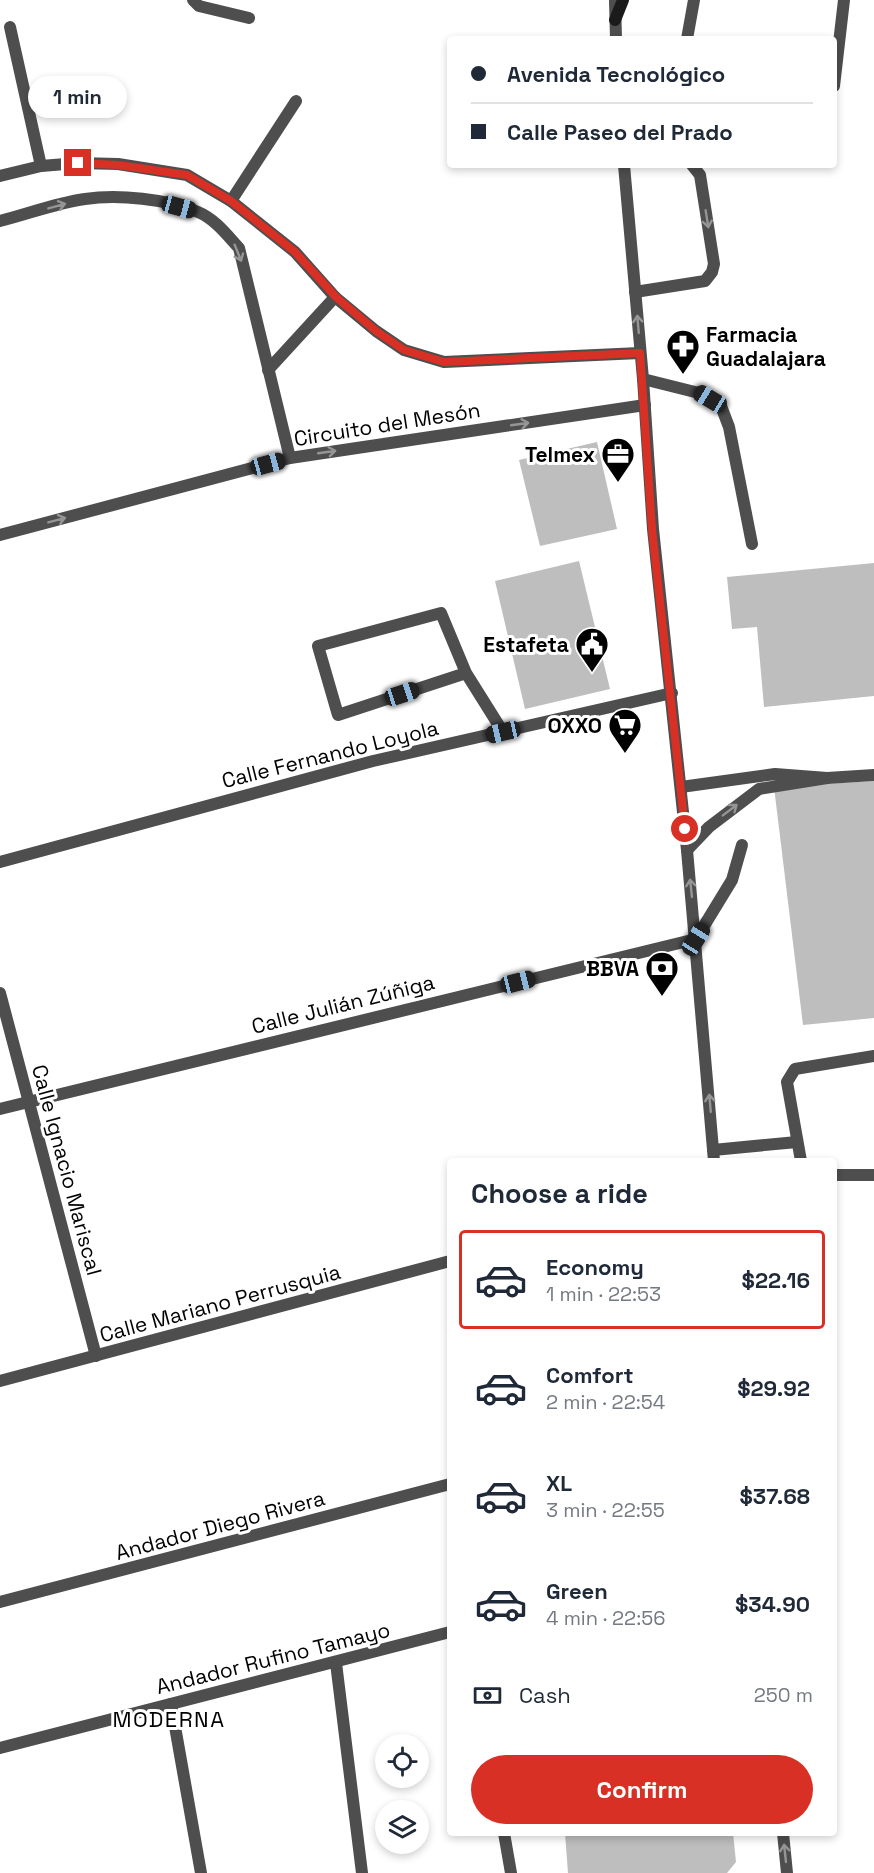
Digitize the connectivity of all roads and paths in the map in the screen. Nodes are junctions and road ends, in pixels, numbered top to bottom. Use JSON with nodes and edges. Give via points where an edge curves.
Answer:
{"nodes":[{"id":1,"x":193,"y":0,"type":"edge"},
{"id":2,"x":615,"y":0,"type":"edge"},
{"id":3,"x":623,"y":0,"type":"edge"},
{"id":4,"x":694,"y":0,"type":"edge"},
{"id":5,"x":844,"y":0,"type":"edge"},
{"id":6,"x":249,"y":18,"type":"dead end"},
{"id":7,"x":615,"y":20,"type":"junction"},
{"id":8,"x":10,"y":27,"type":"dead end"},
{"id":9,"x":616,"y":36,"type":"edge"},
{"id":10,"x":688,"y":36,"type":"edge"},
{"id":11,"x":837,"y":60,"type":"edge"},
{"id":12,"x":296,"y":101,"type":"dead end"},
{"id":13,"x":40,"y":166,"type":"junction"},
{"id":14,"x":624,"y":168,"type":"edge"},
{"id":15,"x":694,"y":168,"type":"edge"},
{"id":16,"x":0,"y":176,"type":"edge"},
{"id":17,"x":231,"y":201,"type":"junction"},
{"id":18,"x":0,"y":221,"type":"edge"},
{"id":19,"x":635,"y":292,"type":"junction"},
{"id":20,"x":336,"y":297,"type":"junction"},
{"id":21,"x":640,"y":353,"type":"junction"},
{"id":22,"x":268,"y":370,"type":"junction"},
{"id":23,"x":643,"y":379,"type":"junction"},
{"id":24,"x":645,"y":405,"type":"junction"},
{"id":25,"x":290,"y":458,"type":"junction"},
{"id":26,"x":0,"y":535,"type":"edge"},
{"id":27,"x":752,"y":544,"type":"dead end"},
{"id":28,"x":466,"y":673,"type":"junction"},
{"id":29,"x":672,"y":693,"type":"junction"},
{"id":30,"x":503,"y":732,"type":"junction"},
{"id":31,"x":874,"y":775,"type":"edge"},
{"id":32,"x":827,"y":778,"type":"junction"},
{"id":33,"x":681,"y":787,"type":"junction"},
{"id":34,"x":742,"y":845,"type":"dead end"},
{"id":35,"x":687,"y":849,"type":"junction"},
{"id":36,"x":0,"y":862,"type":"edge"},
{"id":37,"x":696,"y":939,"type":"junction"},
{"id":38,"x":0,"y":993,"type":"edge"},
{"id":39,"x":874,"y":1056,"type":"edge"},
{"id":40,"x":30,"y":1101,"type":"junction"},
{"id":41,"x":0,"y":1108,"type":"edge"},
{"id":42,"x":797,"y":1142,"type":"junction"},
{"id":43,"x":714,"y":1156,"type":"edge"},
{"id":44,"x":800,"y":1158,"type":"edge"},
{"id":45,"x":837,"y":1175,"type":"edge"},
{"id":46,"x":874,"y":1175,"type":"edge"},
{"id":47,"x":447,"y":1262,"type":"edge"},
{"id":48,"x":96,"y":1356,"type":"junction"},
{"id":49,"x":0,"y":1381,"type":"edge"},
{"id":50,"x":447,"y":1485,"type":"edge"},
{"id":51,"x":0,"y":1602,"type":"edge"},
{"id":52,"x":447,"y":1633,"type":"edge"},
{"id":53,"x":336,"y":1663,"type":"junction"},
{"id":54,"x":171,"y":1704,"type":"junction"},
{"id":55,"x":0,"y":1748,"type":"edge"},
{"id":56,"x":505,"y":1836,"type":"edge"},
{"id":57,"x":783,"y":1836,"type":"edge"},
{"id":58,"x":201,"y":1873,"type":"edge"},
{"id":59,"x":362,"y":1873,"type":"edge"},
{"id":60,"x":511,"y":1873,"type":"edge"},
{"id":61,"x":787,"y":1873,"type":"edge"}],
"edges":[{"from":1,"to":6,"type":"street","via":[[199,6]]},
{"from":2,"to":7,"type":"street"},
{"from":3,"to":7,"type":"main road"},
{"from":4,"to":10,"type":"street"},
{"from":5,"to":11,"type":"street"},
{"from":7,"to":9,"type":"street"},
{"from":8,"to":13,"type":"street"},
{"from":12,"to":17,"type":"street"},
{"from":13,"to":16,"type":"street"},
{"from":13,"to":17,"type":"street","via":[[118,165],[187,175]]},
{"from":14,"to":19,"type":"street"},
{"from":15,"to":19,"type":"street","one_way":true,"via":[[700,175],[712,272],[705,281]]},
{"from":17,"to":20,"type":"street","via":[[295,252]]},
{"from":18,"to":22,"type":"street","one_way":true,"via":[[84,199],[120,197],[199,212],[222,228],[239,248]]},
{"from":21,"to":19,"type":"street","one_way":true},
{"from":20,"to":21,"type":"street","via":[[404,350],[444,362]]},
{"from":20,"to":22,"type":"street"},
{"from":21,"to":23,"type":"street"},
{"from":22,"to":25,"type":"street"},
{"from":23,"to":24,"type":"street"},
{"from":23,"to":27,"type":"street","via":[[699,393],[721,406],[729,427]]},
{"from":25,"to":24,"type":"street","name":"Circuito del Mesón","one_way":true},
{"from":24,"to":29,"type":"street","via":[[652,529]]},
{"from":26,"to":25,"type":"street","name":"Circuito del Mesón","one_way":true},
{"from":28,"to":28,"type":"street","via":[[441,613],[318,646],[338,715]]},
{"from":28,"to":30,"type":"street"},
{"from":29,"to":30,"type":"street","name":"Calle Fernando Loyola"},
{"from":29,"to":33,"type":"street"},
{"from":30,"to":36,"type":"street","name":"Calle Fernando Loyola","via":[[373,761]]},
{"from":31,"to":32,"type":"street"},
{"from":32,"to":33,"type":"street","via":[[775,774]]},
{"from":35,"to":32,"type":"street","one_way":true,"via":[[709,826],[759,789]]},
{"from":33,"to":35,"type":"street"},
{"from":34,"to":37,"type":"street","via":[[732,880]]},
{"from":37,"to":35,"type":"street","one_way":true},
{"from":37,"to":40,"type":"street","name":"Calle Julián Zúñiga"},
{"from":43,"to":37,"type":"street","one_way":true},
{"from":38,"to":40,"type":"street","name":"Calle Ignacio Mariscal"},
{"from":39,"to":42,"type":"street","via":[[795,1069],[787,1082]]},
{"from":40,"to":41,"type":"street","name":"Calle Julián Zúñiga"},
{"from":40,"to":48,"type":"street","name":"Calle Ignacio Mariscal"},
{"from":42,"to":43,"type":"street"},
{"from":42,"to":44,"type":"street"},
{"from":45,"to":46,"type":"street"},
{"from":47,"to":48,"type":"street","name":"Calle Mariano Perrusquia"},
{"from":48,"to":49,"type":"street","name":"Calle Mariano Perrusquia"},
{"from":50,"to":51,"type":"street","name":"Andador Diego Rivera"},
{"from":52,"to":53,"type":"street","name":"Andador Rufino Tamayo"},
{"from":53,"to":54,"type":"street","name":"Andador Rufino Tamayo"},
{"from":53,"to":59,"type":"street"},
{"from":54,"to":55,"type":"street","name":"Andador Rufino Tamayo"},
{"from":54,"to":58,"type":"street"},
{"from":56,"to":60,"type":"street"},
{"from":61,"to":57,"type":"street","one_way":true}]}
